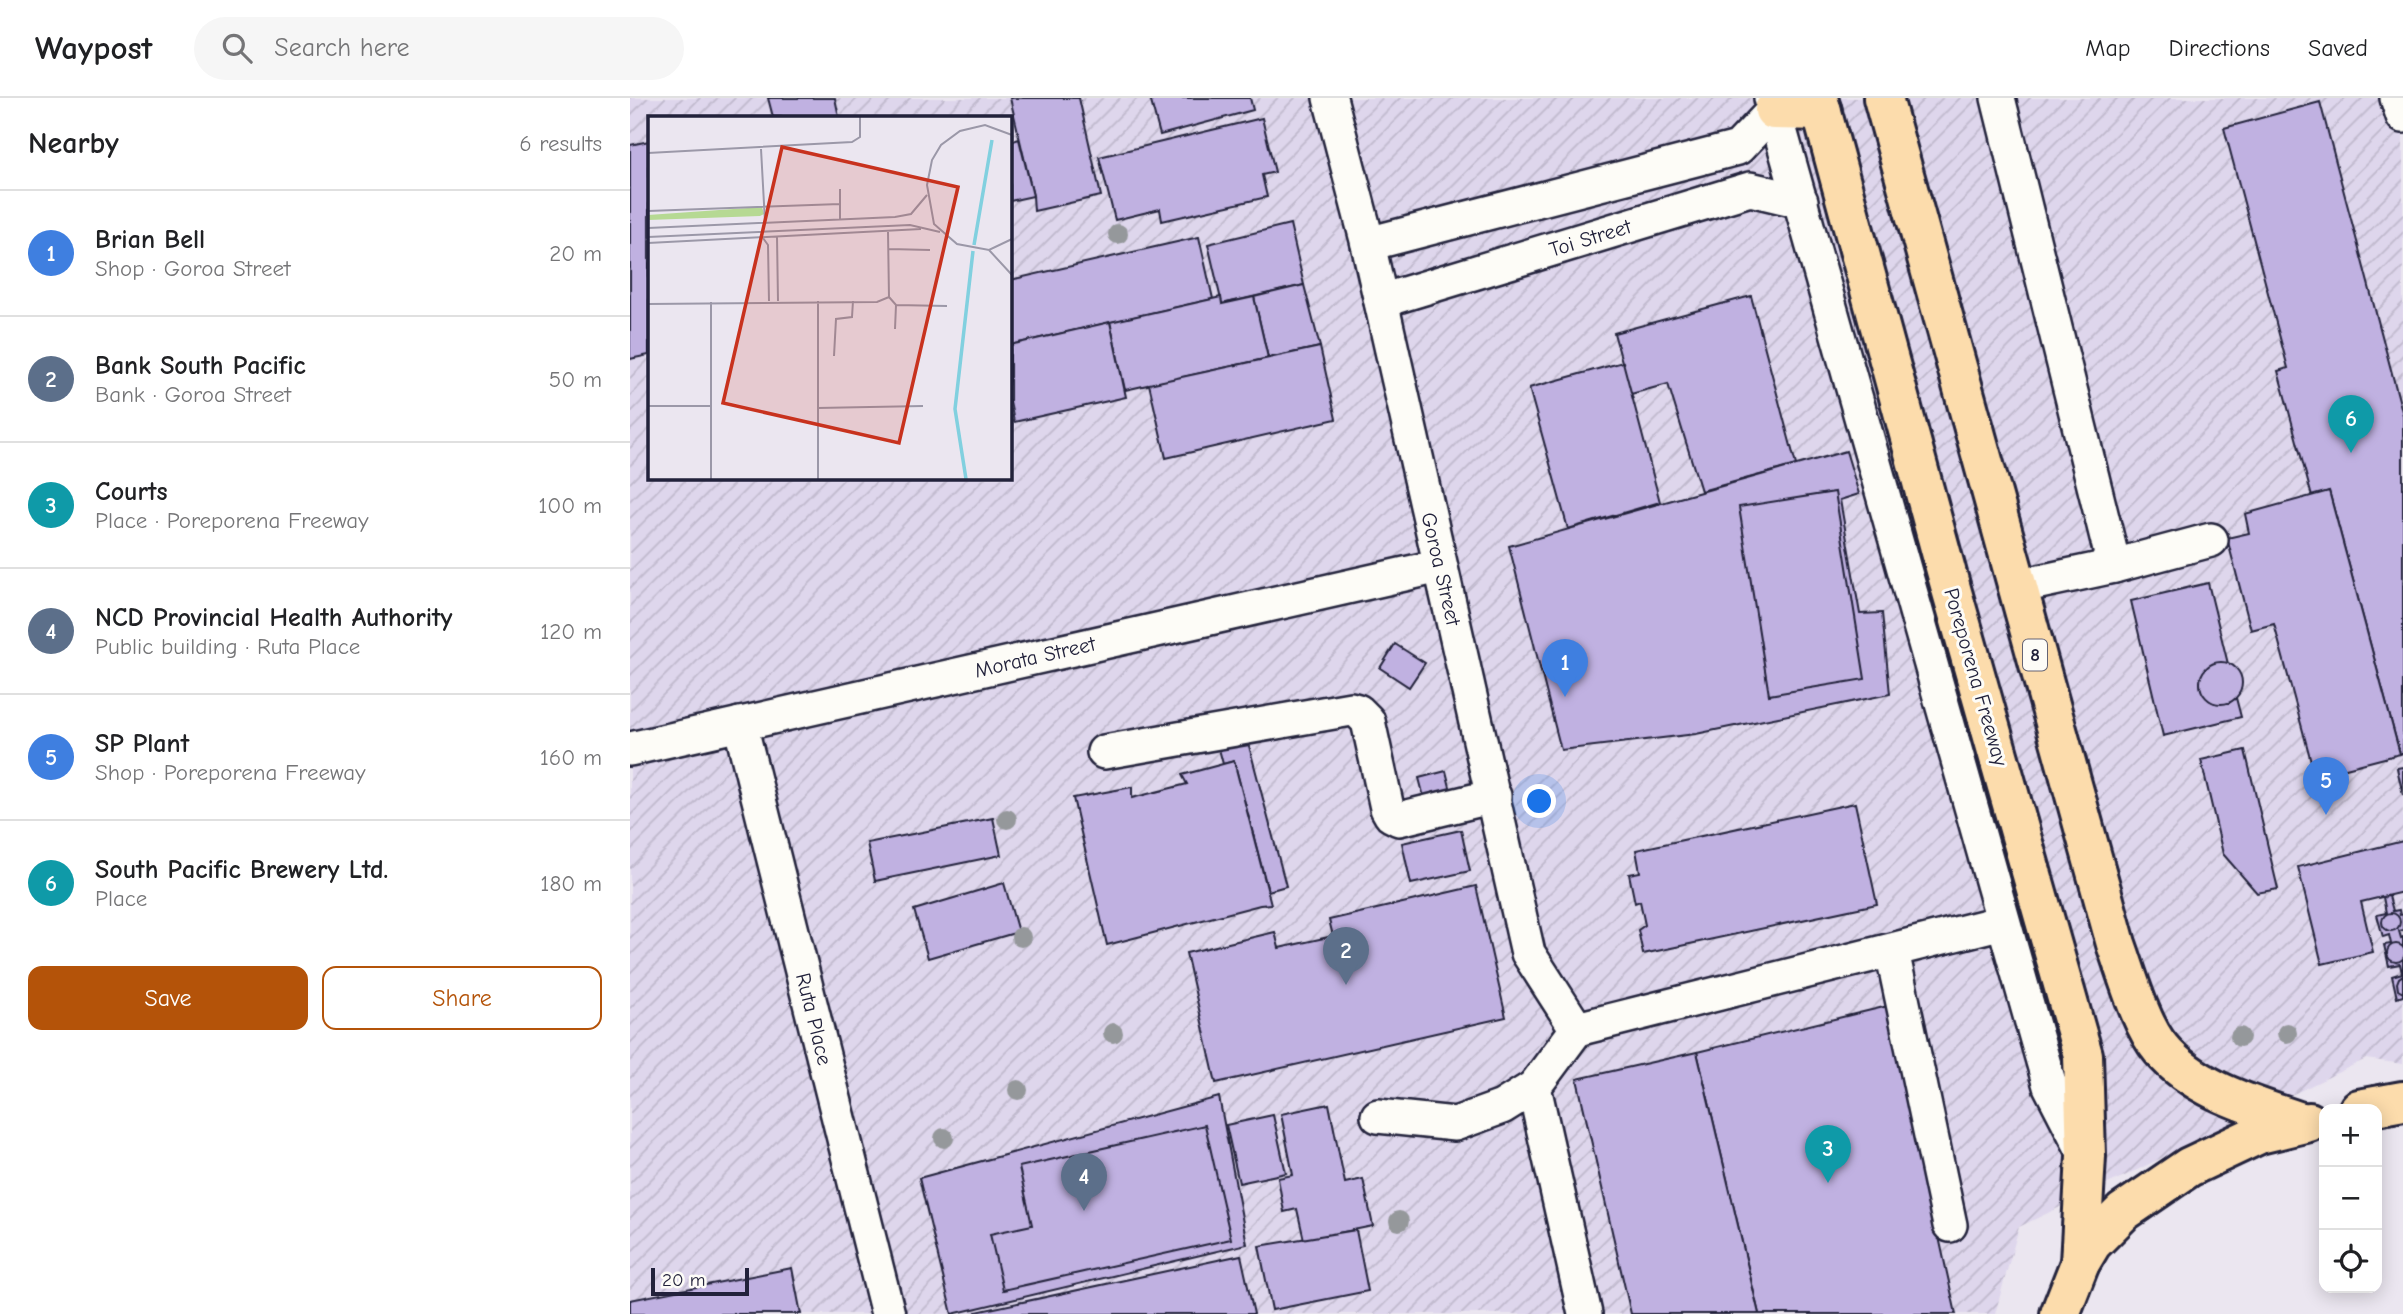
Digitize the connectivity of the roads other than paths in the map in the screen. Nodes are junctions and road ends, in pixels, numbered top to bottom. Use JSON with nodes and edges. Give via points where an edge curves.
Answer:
{"nodes":[{"id":1,"x":1330,"y":98,"type":"edge"},
{"id":2,"x":1883,"y":98,"type":"edge"},
{"id":3,"x":1997,"y":98,"type":"edge"},
{"id":4,"x":2398,"y":98,"type":"edge"},
{"id":5,"x":1796,"y":103,"type":"edge"},
{"id":6,"x":2403,"y":116,"type":"edge"},
{"id":7,"x":1801,"y":201,"type":"junction"},
{"id":8,"x":1368,"y":244,"type":"junction"},
{"id":9,"x":1381,"y":301,"type":"junction"},
{"id":10,"x":2211,"y":540,"type":"dead end"},
{"id":11,"x":1440,"y":566,"type":"junction"},
{"id":12,"x":2114,"y":566,"type":"junction"},
{"id":13,"x":2016,"y":587,"type":"junction"},
{"id":14,"x":740,"y":724,"type":"junction"},
{"id":15,"x":630,"y":749,"type":"edge"},
{"id":16,"x":1104,"y":752,"type":"dead end"},
{"id":17,"x":1494,"y":796,"type":"junction"},
{"id":18,"x":2003,"y":922,"type":"junction"},
{"id":19,"x":1892,"y":951,"type":"junction"},
{"id":20,"x":1577,"y":1029,"type":"junction"},
{"id":21,"x":1534,"y":1087,"type":"junction"},
{"id":22,"x":2403,"y":1101,"type":"edge"},
{"id":23,"x":2382,"y":1105,"type":"edge"},
{"id":24,"x":1378,"y":1116,"type":"dead end"},
{"id":25,"x":2314,"y":1120,"type":"edge"},
{"id":26,"x":2086,"y":1156,"type":"junction"},
{"id":27,"x":1950,"y":1225,"type":"dead end"},
{"id":28,"x":2080,"y":1263,"type":"junction"},
{"id":29,"x":888,"y":1314,"type":"edge"},
{"id":30,"x":1585,"y":1314,"type":"edge"},
{"id":31,"x":2060,"y":1314,"type":"edge"}],
"edges":[{"from":1,"to":8,"type":"street","name":"Goroa Street"},
{"from":2,"to":13,"type":"highway","number":"8"},
{"from":3,"to":12,"type":"street"},
{"from":4,"to":6,"type":"street"},
{"from":5,"to":7,"type":"street"},
{"from":5,"to":8,"type":"street","via":[[1738,148]]},
{"from":5,"to":26,"type":"highway","name":"Poreporena Freeway","via":[[1948,578],[2083,1055]]},
{"from":7,"to":9,"type":"street","name":"Toi Street","via":[[1750,189]]},
{"from":7,"to":18,"type":"street"},
{"from":8,"to":9,"type":"street","name":"Goroa Street"},
{"from":9,"to":11,"type":"street","name":"Goroa Street"},
{"from":10,"to":12,"type":"street"},
{"from":11,"to":14,"type":"street","name":"Morata Street"},
{"from":11,"to":17,"type":"street","name":"Goroa Street"},
{"from":12,"to":13,"type":"street"},
{"from":13,"to":25,"type":"highway","number":"8","via":[[2116,944],[2146,1024],[2160,1049],[2183,1070],[2228,1097]]},
{"from":14,"to":15,"type":"street","name":"Morata Street"},
{"from":14,"to":29,"type":"street","name":"Ruta Place"},
{"from":16,"to":17,"type":"street","via":[[1351,709],[1368,721],[1387,808],[1399,820]]},
{"from":17,"to":20,"type":"street","name":"Goroa Street","via":[[1528,953]]},
{"from":18,"to":19,"type":"street"},
{"from":18,"to":26,"type":"street","via":[[2050,1086]]},
{"from":19,"to":20,"type":"street"},
{"from":19,"to":27,"type":"street"},
{"from":20,"to":21,"type":"street"},
{"from":21,"to":24,"type":"street","via":[[1502,1107],[1455,1124]]},
{"from":21,"to":30,"type":"street"},
{"from":22,"to":23,"type":"highway"},
{"from":25,"to":28,"type":"highway","via":[[2259,1134],[2189,1167],[2123,1212],[2092,1243]]},
{"from":26,"to":28,"type":"highway","name":"Poreporena Freeway"},
{"from":28,"to":31,"type":"highway"}]}
